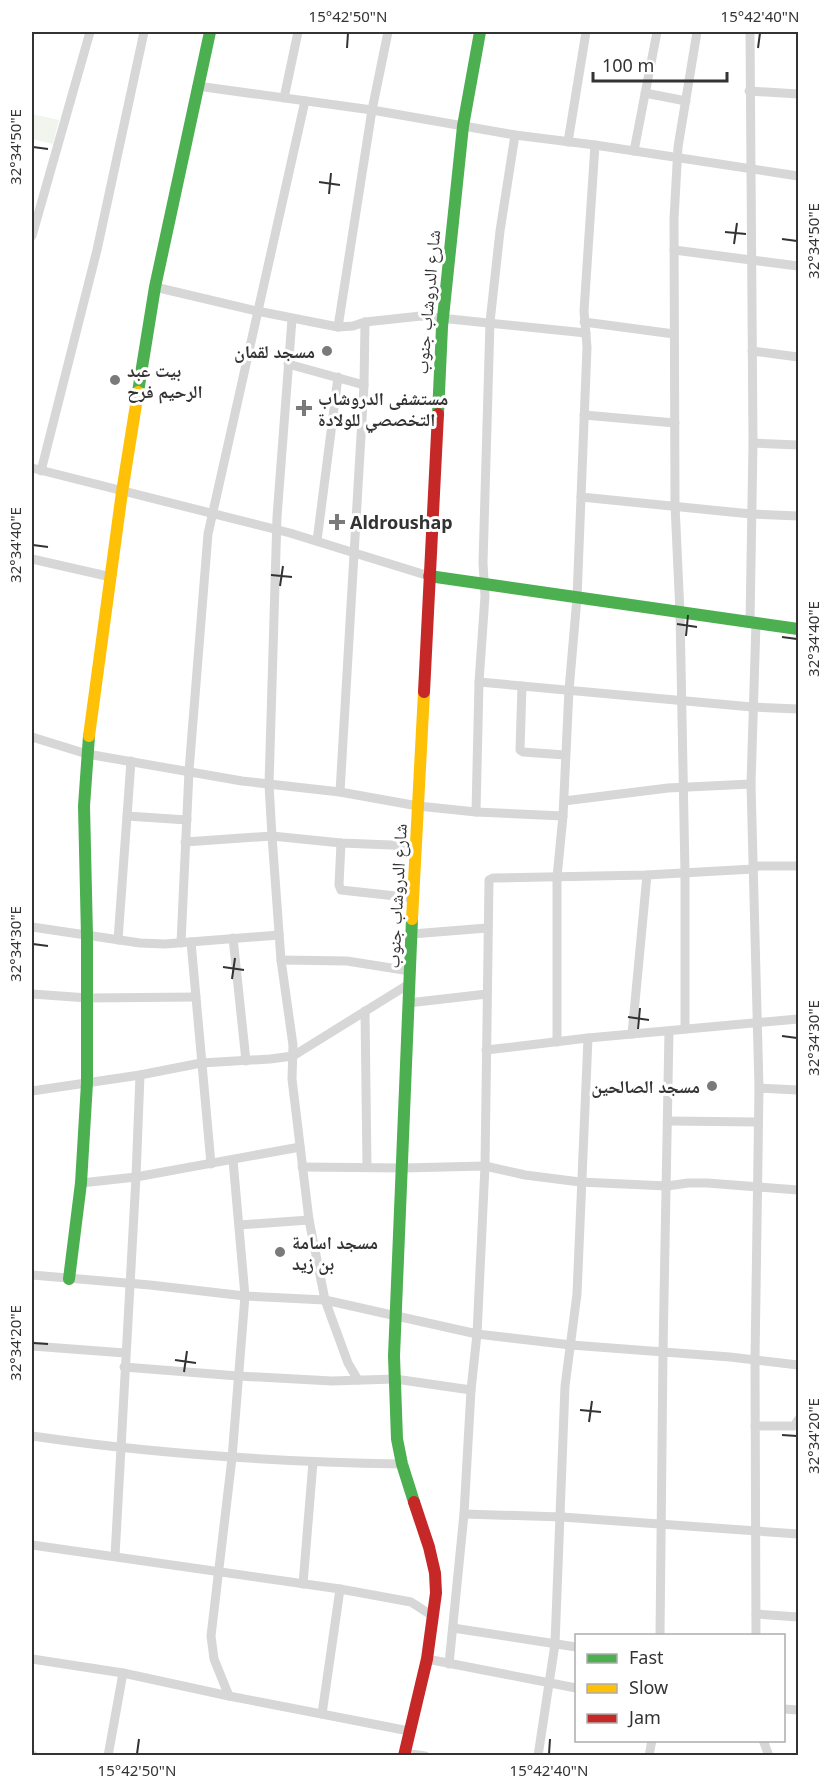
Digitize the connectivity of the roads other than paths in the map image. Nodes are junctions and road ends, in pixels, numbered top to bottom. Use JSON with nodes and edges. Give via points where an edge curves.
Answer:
{"nodes":[{"id":1,"x":90,"y":32,"type":"edge"},
{"id":2,"x":144,"y":32,"type":"edge"},
{"id":3,"x":210,"y":32,"type":"edge"},
{"id":4,"x":298,"y":32,"type":"edge"},
{"id":5,"x":384,"y":32,"type":"edge"},
{"id":6,"x":480,"y":32,"type":"edge"},
{"id":7,"x":586,"y":32,"type":"edge"},
{"id":8,"x":657,"y":32,"type":"edge"},
{"id":9,"x":697,"y":32,"type":"edge"},
{"id":10,"x":750,"y":32,"type":"edge"},
{"id":11,"x":197,"y":86,"type":"junction"},
{"id":12,"x":750,"y":91,"type":"junction"},
{"id":13,"x":645,"y":93,"type":"junction"},
{"id":14,"x":798,"y":94,"type":"edge"},
{"id":15,"x":284,"y":98,"type":"junction"},
{"id":16,"x":305,"y":101,"type":"junction"},
{"id":17,"x":686,"y":101,"type":"junction"},
{"id":18,"x":372,"y":110,"type":"junction"},
{"id":19,"x":463,"y":126,"type":"junction"},
{"id":20,"x":515,"y":135,"type":"junction"},
{"id":21,"x":568,"y":142,"type":"junction"},
{"id":22,"x":595,"y":145,"type":"junction"},
{"id":23,"x":634,"y":151,"type":"junction"},
{"id":24,"x":677,"y":158,"type":"junction"},
{"id":25,"x":750,"y":169,"type":"junction"},
{"id":26,"x":798,"y":176,"type":"edge"},
{"id":27,"x":32,"y":236,"type":"edge"},
{"id":28,"x":674,"y":250,"type":"junction"},
{"id":29,"x":752,"y":260,"type":"junction"},
{"id":30,"x":798,"y":266,"type":"edge"},
{"id":31,"x":155,"y":287,"type":"junction"},
{"id":32,"x":257,"y":311,"type":"junction"},
{"id":33,"x":443,"y":318,"type":"junction"},
{"id":34,"x":292,"y":319,"type":"junction"},
{"id":35,"x":365,"y":322,"type":"junction"},
{"id":36,"x":490,"y":322,"type":"junction"},
{"id":37,"x":584,"y":322,"type":"junction"},
{"id":38,"x":338,"y":327,"type":"junction"},
{"id":39,"x":586,"y":333,"type":"junction"},
{"id":40,"x":674,"y":334,"type":"junction"},
{"id":41,"x":752,"y":351,"type":"junction"},
{"id":42,"x":798,"y":357,"type":"edge"},
{"id":43,"x":288,"y":364,"type":"junction"},
{"id":44,"x":338,"y":377,"type":"junction"},
{"id":45,"x":364,"y":385,"type":"junction"},
{"id":46,"x":584,"y":415,"type":"junction"},
{"id":47,"x":675,"y":423,"type":"junction"},
{"id":48,"x":753,"y":443,"type":"junction"},
{"id":49,"x":798,"y":445,"type":"edge"},
{"id":50,"x":34,"y":471,"type":"edge"},
{"id":51,"x":122,"y":492,"type":"junction"},
{"id":52,"x":581,"y":497,"type":"junction"},
{"id":53,"x":675,"y":505,"type":"junction"},
{"id":54,"x":213,"y":514,"type":"junction"},
{"id":55,"x":751,"y":514,"type":"junction"},
{"id":56,"x":798,"y":516,"type":"edge"},
{"id":57,"x":276,"y":530,"type":"junction"},
{"id":58,"x":317,"y":541,"type":"junction"},
{"id":59,"x":353,"y":552,"type":"junction"},
{"id":60,"x":32,"y":559,"type":"edge"},
{"id":61,"x":429,"y":576,"type":"junction"},
{"id":62,"x":111,"y":577,"type":"junction"},
{"id":63,"x":485,"y":584,"type":"junction"},
{"id":64,"x":578,"y":598,"type":"junction"},
{"id":65,"x":680,"y":613,"type":"junction"},
{"id":66,"x":753,"y":623,"type":"junction"},
{"id":67,"x":798,"y":629,"type":"edge"},
{"id":68,"x":480,"y":682,"type":"junction"},
{"id":69,"x":522,"y":686,"type":"junction"},
{"id":70,"x":569,"y":690,"type":"junction"},
{"id":71,"x":681,"y":701,"type":"junction"},
{"id":72,"x":752,"y":707,"type":"junction"},
{"id":73,"x":798,"y":709,"type":"edge"},
{"id":74,"x":32,"y":737,"type":"edge"},
{"id":75,"x":87,"y":754,"type":"junction"},
{"id":76,"x":566,"y":755,"type":"junction"},
{"id":77,"x":131,"y":761,"type":"junction"},
{"id":78,"x":189,"y":771,"type":"junction"},
{"id":79,"x":269,"y":784,"type":"junction"},
{"id":80,"x":751,"y":784,"type":"junction"},
{"id":81,"x":682,"y":786,"type":"junction"},
{"id":82,"x":340,"y":792,"type":"junction"},
{"id":83,"x":564,"y":801,"type":"junction"},
{"id":84,"x":418,"y":806,"type":"junction"},
{"id":85,"x":476,"y":812,"type":"junction"},
{"id":86,"x":127,"y":816,"type":"junction"},
{"id":87,"x":563,"y":816,"type":"junction"},
{"id":88,"x":187,"y":820,"type":"junction"},
{"id":89,"x":272,"y":836,"type":"junction"},
{"id":90,"x":185,"y":842,"type":"junction"},
{"id":91,"x":341,"y":843,"type":"junction"},
{"id":92,"x":416,"y":846,"type":"junction"},
{"id":93,"x":798,"y":866,"type":"edge"},
{"id":94,"x":753,"y":869,"type":"junction"},
{"id":95,"x":685,"y":873,"type":"junction"},
{"id":96,"x":647,"y":875,"type":"junction"},
{"id":97,"x":557,"y":877,"type":"junction"},
{"id":98,"x":414,"y":898,"type":"junction"},
{"id":99,"x":32,"y":927,"type":"edge"},
{"id":100,"x":487,"y":928,"type":"junction"},
{"id":101,"x":411,"y":934,"type":"junction"},
{"id":102,"x":279,"y":935,"type":"junction"},
{"id":103,"x":87,"y":936,"type":"junction"},
{"id":104,"x":233,"y":938,"type":"junction"},
{"id":105,"x":118,"y":940,"type":"junction"},
{"id":106,"x":186,"y":942,"type":"junction"},
{"id":107,"x":281,"y":960,"type":"junction"},
{"id":108,"x":410,"y":971,"type":"junction"},
{"id":109,"x":409,"y":984,"type":"junction"},
{"id":110,"x":32,"y":994,"type":"edge"},
{"id":111,"x":487,"y":994,"type":"junction"},
{"id":112,"x":196,"y":997,"type":"junction"},
{"id":113,"x":88,"y":998,"type":"junction"},
{"id":114,"x":408,"y":1003,"type":"junction"},
{"id":115,"x":366,"y":1011,"type":"junction"},
{"id":116,"x":798,"y":1019,"type":"edge"},
{"id":117,"x":758,"y":1023,"type":"junction"},
{"id":118,"x":685,"y":1029,"type":"junction"},
{"id":119,"x":669,"y":1031,"type":"junction"},
{"id":120,"x":632,"y":1034,"type":"junction"},
{"id":121,"x":588,"y":1038,"type":"junction"},
{"id":122,"x":557,"y":1042,"type":"junction"},
{"id":123,"x":486,"y":1050,"type":"junction"},
{"id":124,"x":292,"y":1056,"type":"junction"},
{"id":125,"x":246,"y":1061,"type":"junction"},
{"id":126,"x":201,"y":1063,"type":"junction"},
{"id":127,"x":140,"y":1075,"type":"junction"},
{"id":128,"x":87,"y":1083,"type":"junction"},
{"id":129,"x":759,"y":1088,"type":"junction"},
{"id":130,"x":798,"y":1090,"type":"edge"},
{"id":131,"x":32,"y":1091,"type":"edge"},
{"id":132,"x":669,"y":1121,"type":"junction"},
{"id":133,"x":757,"y":1122,"type":"junction"},
{"id":134,"x":300,"y":1148,"type":"junction"},
{"id":135,"x":233,"y":1160,"type":"junction"},
{"id":136,"x":211,"y":1164,"type":"junction"},
{"id":137,"x":485,"y":1166,"type":"junction"},
{"id":138,"x":302,"y":1167,"type":"junction"},
{"id":139,"x":367,"y":1167,"type":"junction"},
{"id":140,"x":403,"y":1168,"type":"junction"},
{"id":141,"x":136,"y":1177,"type":"junction"},
{"id":142,"x":580,"y":1182,"type":"junction"},
{"id":143,"x":81,"y":1183,"type":"junction"},
{"id":144,"x":667,"y":1186,"type":"junction"},
{"id":145,"x":757,"y":1188,"type":"junction"},
{"id":146,"x":798,"y":1190,"type":"edge"},
{"id":147,"x":309,"y":1220,"type":"junction"},
{"id":148,"x":239,"y":1225,"type":"junction"},
{"id":149,"x":32,"y":1275,"type":"edge"},
{"id":150,"x":69,"y":1279,"type":"junction"},
{"id":151,"x":129,"y":1283,"type":"junction"},
{"id":152,"x":245,"y":1296,"type":"junction"},
{"id":153,"x":325,"y":1300,"type":"junction"},
{"id":154,"x":395,"y":1315,"type":"junction"},
{"id":155,"x":477,"y":1334,"type":"junction"},
{"id":156,"x":571,"y":1345,"type":"junction"},
{"id":157,"x":32,"y":1346,"type":"edge"},
{"id":158,"x":663,"y":1352,"type":"junction"},
{"id":159,"x":125,"y":1353,"type":"junction"},
{"id":160,"x":755,"y":1360,"type":"junction"},
{"id":161,"x":798,"y":1365,"type":"edge"},
{"id":162,"x":124,"y":1367,"type":"junction"},
{"id":163,"x":238,"y":1376,"type":"junction"},
{"id":164,"x":394,"y":1379,"type":"junction"},
{"id":165,"x":358,"y":1380,"type":"junction"},
{"id":166,"x":471,"y":1390,"type":"junction"},
{"id":167,"x":798,"y":1420,"type":"edge"},
{"id":168,"x":755,"y":1426,"type":"junction"},
{"id":169,"x":32,"y":1436,"type":"edge"},
{"id":170,"x":120,"y":1449,"type":"junction"},
{"id":171,"x":232,"y":1458,"type":"junction"},
{"id":172,"x":312,"y":1462,"type":"junction"},
{"id":173,"x":402,"y":1464,"type":"junction"},
{"id":174,"x":464,"y":1514,"type":"junction"},
{"id":175,"x":562,"y":1517,"type":"junction"},
{"id":176,"x":661,"y":1523,"type":"junction"},
{"id":177,"x":757,"y":1531,"type":"junction"},
{"id":178,"x":798,"y":1534,"type":"edge"},
{"id":179,"x":32,"y":1545,"type":"edge"},
{"id":180,"x":115,"y":1556,"type":"junction"},
{"id":181,"x":219,"y":1573,"type":"junction"},
{"id":182,"x":303,"y":1584,"type":"junction"},
{"id":183,"x":340,"y":1589,"type":"junction"},
{"id":184,"x":756,"y":1614,"type":"junction"},
{"id":185,"x":434,"y":1617,"type":"junction"},
{"id":186,"x":798,"y":1617,"type":"edge"},
{"id":187,"x":453,"y":1628,"type":"junction"},
{"id":188,"x":660,"y":1634,"type":"edge"},
{"id":189,"x":756,"y":1634,"type":"edge"},
{"id":190,"x":555,"y":1644,"type":"junction"},
{"id":191,"x":575,"y":1647,"type":"edge"},
{"id":192,"x":32,"y":1659,"type":"edge"},
{"id":193,"x":427,"y":1659,"type":"junction"},
{"id":194,"x":449,"y":1664,"type":"junction"},
{"id":195,"x":123,"y":1673,"type":"junction"},
{"id":196,"x":550,"y":1684,"type":"junction"},
{"id":197,"x":575,"y":1688,"type":"edge"},
{"id":198,"x":229,"y":1696,"type":"junction"},
{"id":199,"x":322,"y":1714,"type":"junction"},
{"id":200,"x":409,"y":1731,"type":"junction"},
{"id":201,"x":404,"y":1754,"type":"edge"},
{"id":202,"x":108,"y":1755,"type":"edge"},
{"id":203,"x":425,"y":1755,"type":"edge"},
{"id":204,"x":538,"y":1755,"type":"edge"}],
"edges":[{"from":1,"to":27,"type":"street"},
{"from":2,"to":50,"type":"street","via":[[97,250]]},
{"from":3,"to":11,"type":"street"},
{"from":4,"to":15,"type":"street"},
{"from":5,"to":18,"type":"street"},
{"from":6,"to":19,"type":"street","name":"شارع الدروشاب جنوب"},
{"from":7,"to":21,"type":"street"},
{"from":8,"to":13,"type":"street"},
{"from":9,"to":17,"type":"street"},
{"from":10,"to":12,"type":"street"},
{"from":11,"to":15,"type":"street"},
{"from":11,"to":31,"type":"street"},
{"from":12,"to":14,"type":"street"},
{"from":12,"to":25,"type":"street"},
{"from":13,"to":17,"type":"street"},
{"from":13,"to":23,"type":"street"},
{"from":15,"to":16,"type":"street"},
{"from":16,"to":18,"type":"street"},
{"from":16,"to":32,"type":"street"},
{"from":17,"to":24,"type":"street"},
{"from":18,"to":19,"type":"street"},
{"from":18,"to":38,"type":"street"},
{"from":19,"to":20,"type":"street"},
{"from":19,"to":33,"type":"street","name":"شارع الدروشاب جنوب"},
{"from":20,"to":21,"type":"street"},
{"from":20,"to":36,"type":"street"},
{"from":21,"to":22,"type":"street"},
{"from":22,"to":23,"type":"street"},
{"from":22,"to":37,"type":"street"},
{"from":23,"to":24,"type":"street"},
{"from":24,"to":25,"type":"street"},
{"from":24,"to":28,"type":"street"},
{"from":25,"to":26,"type":"street"},
{"from":25,"to":29,"type":"street"},
{"from":28,"to":29,"type":"street"},
{"from":28,"to":40,"type":"street"},
{"from":29,"to":30,"type":"street"},
{"from":29,"to":41,"type":"street"},
{"from":31,"to":32,"type":"street"},
{"from":31,"to":51,"type":"street"},
{"from":32,"to":34,"type":"street"},
{"from":32,"to":54,"type":"street"},
{"from":33,"to":35,"type":"street","via":[[421,316]]},
{"from":33,"to":36,"type":"street"},
{"from":33,"to":61,"type":"street","name":"شارع الدروشاب جنوب"},
{"from":34,"to":38,"type":"street"},
{"from":34,"to":43,"type":"street"},
{"from":35,"to":38,"type":"street"},
{"from":35,"to":45,"type":"street"},
{"from":36,"to":39,"type":"street"},
{"from":36,"to":63,"type":"street"},
{"from":37,"to":39,"type":"street"},
{"from":37,"to":40,"type":"street"},
{"from":39,"to":46,"type":"street"},
{"from":40,"to":47,"type":"street"},
{"from":41,"to":42,"type":"street"},
{"from":41,"to":48,"type":"street"},
{"from":43,"to":44,"type":"street"},
{"from":43,"to":57,"type":"street"},
{"from":44,"to":45,"type":"street"},
{"from":44,"to":58,"type":"street"},
{"from":45,"to":59,"type":"street"},
{"from":46,"to":47,"type":"street"},
{"from":46,"to":52,"type":"street"},
{"from":47,"to":53,"type":"street"},
{"from":48,"to":49,"type":"street"},
{"from":48,"to":55,"type":"street"},
{"from":50,"to":51,"type":"street"},
{"from":51,"to":54,"type":"street"},
{"from":51,"to":62,"type":"street"},
{"from":52,"to":53,"type":"street"},
{"from":52,"to":64,"type":"street"},
{"from":53,"to":55,"type":"street"},
{"from":53,"to":65,"type":"street"},
{"from":54,"to":57,"type":"street"},
{"from":54,"to":78,"type":"street","via":[[206,554]]},
{"from":55,"to":56,"type":"street"},
{"from":55,"to":66,"type":"street"},
{"from":57,"to":58,"type":"street"},
{"from":57,"to":79,"type":"street"},
{"from":58,"to":59,"type":"street"},
{"from":59,"to":61,"type":"street"},
{"from":59,"to":82,"type":"street"},
{"from":60,"to":62,"type":"street"},
{"from":61,"to":63,"type":"street"},
{"from":61,"to":84,"type":"street","name":"شارع الدروشاب جنوب"},
{"from":62,"to":75,"type":"street"},
{"from":63,"to":64,"type":"street"},
{"from":63,"to":68,"type":"street"},
{"from":64,"to":65,"type":"street"},
{"from":64,"to":70,"type":"street"},
{"from":65,"to":66,"type":"street"},
{"from":65,"to":71,"type":"street"},
{"from":66,"to":67,"type":"street"},
{"from":66,"to":72,"type":"street"},
{"from":68,"to":69,"type":"street"},
{"from":68,"to":85,"type":"street"},
{"from":69,"to":70,"type":"street"},
{"from":69,"to":76,"type":"street","via":[[520,750]]},
{"from":70,"to":71,"type":"street"},
{"from":70,"to":76,"type":"street"},
{"from":71,"to":72,"type":"street"},
{"from":71,"to":81,"type":"street"},
{"from":72,"to":73,"type":"street"},
{"from":72,"to":80,"type":"street"},
{"from":74,"to":75,"type":"street"},
{"from":75,"to":77,"type":"street"},
{"from":75,"to":103,"type":"street"},
{"from":76,"to":83,"type":"street"},
{"from":77,"to":78,"type":"street"},
{"from":77,"to":86,"type":"street"},
{"from":78,"to":79,"type":"street"},
{"from":78,"to":88,"type":"street"},
{"from":79,"to":82,"type":"street"},
{"from":79,"to":89,"type":"street"},
{"from":80,"to":81,"type":"street"},
{"from":80,"to":94,"type":"street"},
{"from":81,"to":83,"type":"street"},
{"from":81,"to":95,"type":"street"},
{"from":82,"to":84,"type":"street"},
{"from":83,"to":87,"type":"street"},
{"from":84,"to":85,"type":"street"},
{"from":84,"to":92,"type":"street","name":"شارع الدروشاب جنوب"},
{"from":85,"to":87,"type":"street"},
{"from":86,"to":88,"type":"street"},
{"from":86,"to":105,"type":"street"},
{"from":87,"to":97,"type":"street"},
{"from":88,"to":90,"type":"street"},
{"from":89,"to":90,"type":"street"},
{"from":89,"to":91,"type":"street"},
{"from":89,"to":102,"type":"street"},
{"from":90,"to":106,"type":"street"},
{"from":91,"to":92,"type":"street"},
{"from":91,"to":98,"type":"street","via":[[341,890]]},
{"from":92,"to":98,"type":"street","name":"شارع الدروشاب جنوب"},
{"from":93,"to":94,"type":"street"},
{"from":94,"to":95,"type":"street"},
{"from":94,"to":117,"type":"street"},
{"from":95,"to":96,"type":"street"},
{"from":95,"to":118,"type":"street"},
{"from":96,"to":97,"type":"street"},
{"from":96,"to":120,"type":"street"},
{"from":97,"to":100,"type":"street","via":[[489,880]]},
{"from":97,"to":122,"type":"street"},
{"from":98,"to":101,"type":"street","name":"شارع الدروشاب جنوب"},
{"from":99,"to":103,"type":"street"},
{"from":100,"to":101,"type":"street"},
{"from":100,"to":111,"type":"street"},
{"from":101,"to":108,"type":"street","name":"شارع الدروشاب جنوب"},
{"from":102,"to":104,"type":"street"},
{"from":102,"to":107,"type":"street"},
{"from":103,"to":105,"type":"street"},
{"from":103,"to":113,"type":"street"},
{"from":104,"to":106,"type":"street"},
{"from":104,"to":125,"type":"street"},
{"from":105,"to":106,"type":"street"},
{"from":106,"to":112,"type":"street"},
{"from":107,"to":108,"type":"street","via":[[347,962]]},
{"from":107,"to":124,"type":"street"},
{"from":108,"to":109,"type":"street","name":"شارع الدروشاب جنوب"},
{"from":109,"to":114,"type":"street","name":"شارع الدروشاب جنوب"},
{"from":109,"to":115,"type":"street"},
{"from":110,"to":113,"type":"street"},
{"from":111,"to":114,"type":"street"},
{"from":111,"to":123,"type":"street"},
{"from":112,"to":113,"type":"street"},
{"from":112,"to":126,"type":"street"},
{"from":113,"to":128,"type":"street"},
{"from":114,"to":140,"type":"street","name":"شارع الدروشاب جنوب"},
{"from":115,"to":124,"type":"street"},
{"from":115,"to":139,"type":"street"},
{"from":116,"to":117,"type":"street"},
{"from":117,"to":118,"type":"street"},
{"from":117,"to":129,"type":"street"},
{"from":118,"to":119,"type":"street"},
{"from":119,"to":120,"type":"street"},
{"from":119,"to":132,"type":"street"},
{"from":120,"to":121,"type":"street"},
{"from":121,"to":122,"type":"street"},
{"from":121,"to":142,"type":"street"},
{"from":122,"to":123,"type":"street"},
{"from":123,"to":137,"type":"street"},
{"from":124,"to":125,"type":"street"},
{"from":124,"to":134,"type":"street"},
{"from":125,"to":126,"type":"street"},
{"from":126,"to":127,"type":"street"},
{"from":126,"to":136,"type":"street"},
{"from":127,"to":128,"type":"street"},
{"from":127,"to":141,"type":"street"},
{"from":128,"to":131,"type":"street"},
{"from":128,"to":143,"type":"street"},
{"from":129,"to":130,"type":"street"},
{"from":129,"to":133,"type":"street"},
{"from":132,"to":133,"type":"street"},
{"from":132,"to":144,"type":"street"},
{"from":133,"to":145,"type":"street"},
{"from":134,"to":135,"type":"street"},
{"from":134,"to":138,"type":"street"},
{"from":135,"to":136,"type":"street"},
{"from":135,"to":148,"type":"street"},
{"from":136,"to":141,"type":"street"},
{"from":137,"to":140,"type":"street"},
{"from":137,"to":142,"type":"street"},
{"from":137,"to":155,"type":"street"},
{"from":138,"to":139,"type":"street"},
{"from":138,"to":147,"type":"street"},
{"from":139,"to":140,"type":"street"},
{"from":140,"to":154,"type":"street","name":"شارع الدروشاب جنوب"},
{"from":141,"to":143,"type":"street"},
{"from":141,"to":151,"type":"street"},
{"from":142,"to":144,"type":"street"},
{"from":142,"to":156,"type":"street","via":[[577,1294]]},
{"from":143,"to":150,"type":"street"},
{"from":144,"to":145,"type":"street","via":[[697,1183]]},
{"from":144,"to":158,"type":"street"},
{"from":145,"to":146,"type":"street"},
{"from":145,"to":160,"type":"street"},
{"from":147,"to":148,"type":"street"},
{"from":147,"to":153,"type":"street"},
{"from":148,"to":152,"type":"street"},
{"from":149,"to":150,"type":"street"},
{"from":150,"to":151,"type":"street"},
{"from":151,"to":152,"type":"street"},
{"from":151,"to":159,"type":"street"},
{"from":152,"to":153,"type":"street"},
{"from":152,"to":163,"type":"street"},
{"from":153,"to":154,"type":"street"},
{"from":153,"to":165,"type":"street"},
{"from":154,"to":155,"type":"street"},
{"from":154,"to":164,"type":"street","name":"شارع الدروشاب جنوب"},
{"from":155,"to":156,"type":"street"},
{"from":155,"to":166,"type":"street"},
{"from":156,"to":158,"type":"street"},
{"from":156,"to":175,"type":"street"},
{"from":157,"to":159,"type":"street"},
{"from":158,"to":160,"type":"street"},
{"from":158,"to":176,"type":"street"},
{"from":159,"to":162,"type":"street"},
{"from":160,"to":161,"type":"street"},
{"from":160,"to":168,"type":"street"},
{"from":162,"to":163,"type":"street"},
{"from":162,"to":170,"type":"street"},
{"from":163,"to":165,"type":"street"},
{"from":163,"to":171,"type":"street"},
{"from":164,"to":165,"type":"street"},
{"from":164,"to":166,"type":"street"},
{"from":164,"to":173,"type":"street","name":"شارع الدروشاب جنوب"},
{"from":166,"to":174,"type":"street"},
{"from":167,"to":168,"type":"street","via":[[794,1426]]},
{"from":168,"to":177,"type":"street"},
{"from":169,"to":170,"type":"street"},
{"from":170,"to":171,"type":"street"},
{"from":170,"to":180,"type":"street"},
{"from":171,"to":172,"type":"street"},
{"from":171,"to":181,"type":"street"},
{"from":172,"to":173,"type":"street"},
{"from":172,"to":182,"type":"street"},
{"from":173,"to":185,"type":"street","name":"شارع الدروشاب جنوب","via":[[435,1573]]},
{"from":174,"to":175,"type":"street"},
{"from":174,"to":187,"type":"street"},
{"from":175,"to":176,"type":"street"},
{"from":175,"to":190,"type":"street"},
{"from":176,"to":177,"type":"street"},
{"from":176,"to":188,"type":"street"},
{"from":177,"to":178,"type":"street"},
{"from":177,"to":184,"type":"street"},
{"from":179,"to":180,"type":"street"},
{"from":180,"to":181,"type":"street"},
{"from":181,"to":182,"type":"street"},
{"from":181,"to":198,"type":"street","via":[[211,1636],[214,1659]]},
{"from":182,"to":183,"type":"street"},
{"from":183,"to":185,"type":"street","via":[[411,1602]]},
{"from":183,"to":199,"type":"street"},
{"from":184,"to":186,"type":"street"},
{"from":184,"to":189,"type":"street"},
{"from":185,"to":193,"type":"street","name":"شارع الدروشاب جنوب"},
{"from":187,"to":190,"type":"street"},
{"from":187,"to":194,"type":"street"},
{"from":190,"to":191,"type":"street"},
{"from":190,"to":196,"type":"street"},
{"from":192,"to":195,"type":"street"},
{"from":193,"to":194,"type":"street"},
{"from":193,"to":200,"type":"street","name":"شارع الدروشاب جنوب"},
{"from":194,"to":196,"type":"street"},
{"from":195,"to":198,"type":"street"},
{"from":195,"to":202,"type":"street"},
{"from":196,"to":197,"type":"street"},
{"from":196,"to":204,"type":"street"},
{"from":198,"to":199,"type":"street"},
{"from":199,"to":200,"type":"street"},
{"from":200,"to":201,"type":"street","name":"شارع الدروشاب جنوب"},
{"from":201,"to":203,"type":"street"}]}
